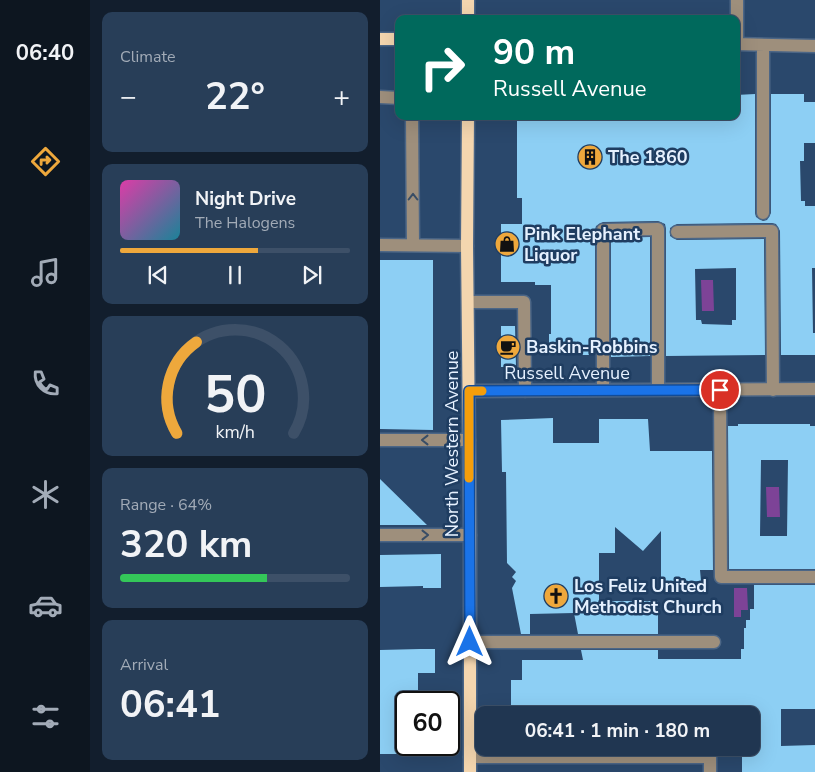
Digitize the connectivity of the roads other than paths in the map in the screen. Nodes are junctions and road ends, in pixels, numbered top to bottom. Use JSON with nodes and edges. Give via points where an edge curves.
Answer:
{"nodes":[{"id":1,"x":468,"y":0,"type":"edge"},
{"id":2,"x":737,"y":0,"type":"edge"},
{"id":3,"x":468,"y":15,"type":"edge"},
{"id":4,"x":737,"y":15,"type":"edge"},
{"id":5,"x":380,"y":39,"type":"edge"},
{"id":6,"x":395,"y":39,"type":"edge"},
{"id":7,"x":740,"y":44,"type":"edge"},
{"id":8,"x":763,"y":45,"type":"junction"},
{"id":9,"x":815,"y":46,"type":"edge"},
{"id":10,"x":380,"y":97,"type":"edge"},
{"id":11,"x":395,"y":97,"type":"edge"},
{"id":12,"x":412,"y":120,"type":"edge"},
{"id":13,"x":468,"y":120,"type":"edge"},
{"id":14,"x":763,"y":213,"type":"dead end"},
{"id":15,"x":677,"y":232,"type":"dead end"},
{"id":16,"x":380,"y":246,"type":"edge"},
{"id":17,"x":413,"y":246,"type":"junction"},
{"id":18,"x":467,"y":246,"type":"junction"},
{"id":19,"x":468,"y":302,"type":"junction"},
{"id":20,"x":815,"y":389,"type":"edge"},
{"id":21,"x":603,"y":390,"type":"junction"},
{"id":22,"x":658,"y":390,"type":"junction"},
{"id":23,"x":720,"y":390,"type":"junction"},
{"id":24,"x":774,"y":390,"type":"junction"},
{"id":25,"x":469,"y":391,"type":"junction"},
{"id":26,"x":525,"y":391,"type":"junction"},
{"id":27,"x":380,"y":440,"type":"edge"},
{"id":28,"x":469,"y":440,"type":"junction"},
{"id":29,"x":380,"y":535,"type":"edge"},
{"id":30,"x":470,"y":535,"type":"junction"},
{"id":31,"x":815,"y":577,"type":"edge"},
{"id":32,"x":470,"y":642,"type":"junction"},
{"id":33,"x":714,"y":642,"type":"dead end"},
{"id":34,"x":470,"y":756,"type":"junction"},
{"id":35,"x":470,"y":772,"type":"edge"},
{"id":36,"x":710,"y":772,"type":"edge"}],
"edges":[{"from":1,"to":3,"type":"main road"},
{"from":2,"to":4,"type":"street"},
{"from":5,"to":6,"type":"main road"},
{"from":7,"to":8,"type":"street"},
{"from":8,"to":9,"type":"street"},
{"from":8,"to":14,"type":"street"},
{"from":10,"to":11,"type":"street"},
{"from":17,"to":12,"type":"street","one_way":true},
{"from":13,"to":18,"type":"main road","name":"North Western Avenue"},
{"from":15,"to":24,"type":"street","via":[[772,231]]},
{"from":16,"to":17,"type":"street"},
{"from":17,"to":18,"type":"street"},
{"from":18,"to":19,"type":"main road","name":"North Western Avenue"},
{"from":19,"to":25,"type":"main road","name":"North Western Avenue"},
{"from":19,"to":26,"type":"street","via":[[524,302]]},
{"from":20,"to":24,"type":"street","name":"Russell Avenue"},
{"from":21,"to":22,"type":"street","name":"Russell Avenue"},
{"from":21,"to":22,"type":"street","via":[[603,230],[658,230]]},
{"from":21,"to":26,"type":"street","name":"Russell Avenue"},
{"from":22,"to":23,"type":"street","name":"Russell Avenue"},
{"from":23,"to":24,"type":"street","name":"Russell Avenue"},
{"from":23,"to":31,"type":"street","via":[[721,577]]},
{"from":25,"to":26,"type":"street","name":"Russell Avenue"},
{"from":25,"to":28,"type":"main road","name":"North Western Avenue"},
{"from":28,"to":27,"type":"street","one_way":true},
{"from":28,"to":30,"type":"main road","name":"North Western Avenue"},
{"from":29,"to":30,"type":"street","one_way":true},
{"from":30,"to":32,"type":"main road","name":"North Western Avenue"},
{"from":32,"to":33,"type":"street"},
{"from":32,"to":34,"type":"main road","name":"North Western Avenue"},
{"from":34,"to":35,"type":"main road","name":"North Western Avenue"},
{"from":34,"to":36,"type":"street","via":[[710,756]]}]}
